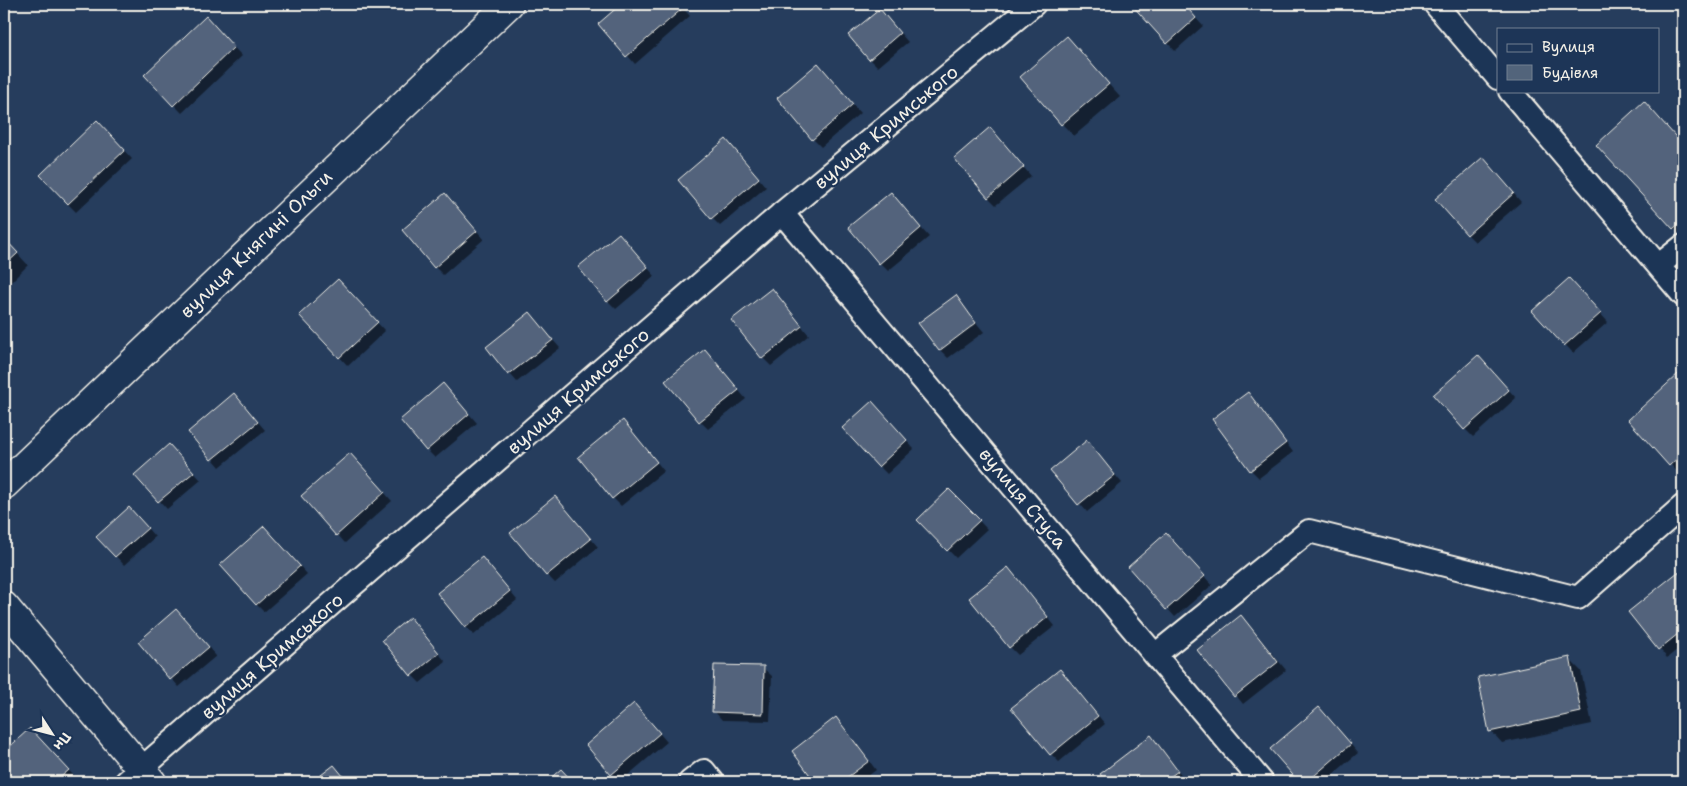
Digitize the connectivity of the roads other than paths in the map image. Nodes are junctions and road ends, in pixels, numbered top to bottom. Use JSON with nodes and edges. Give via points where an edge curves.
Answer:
{"nodes":[{"id":1,"x":509,"y":4,"type":"edge"},
{"id":2,"x":1034,"y":4,"type":"edge"},
{"id":3,"x":1435,"y":4,"type":"edge"},
{"id":4,"x":1497,"y":77,"type":"edge"},
{"id":5,"x":1511,"y":92,"type":"edge"},
{"id":6,"x":782,"y":213,"type":"junction"},
{"id":7,"x":1683,"y":246,"type":"edge"},
{"id":8,"x":1659,"y":265,"type":"junction"},
{"id":9,"x":1683,"y":295,"type":"edge"},
{"id":10,"x":4,"y":485,"type":"edge"},
{"id":11,"x":1683,"y":506,"type":"edge"},
{"id":12,"x":4,"y":606,"type":"edge"},
{"id":13,"x":1155,"y":655,"type":"junction"},
{"id":14,"x":140,"y":778,"type":"edge"},
{"id":15,"x":690,"y":782,"type":"edge"},
{"id":16,"x":713,"y":782,"type":"edge"},
{"id":17,"x":1262,"y":782,"type":"edge"}],
"edges":[{"from":1,"to":10,"type":"street","name":"вулиця Княгині Ольги"},
{"from":2,"to":6,"type":"street","name":"вулиця Кримського"},
{"from":3,"to":4,"type":"street"},
{"from":5,"to":8,"type":"street"},
{"from":6,"to":13,"type":"street","name":"вулиця Стуса"},
{"from":6,"to":14,"type":"street","name":"вулиця Кримського"},
{"from":7,"to":8,"type":"street"},
{"from":8,"to":9,"type":"street"},
{"from":11,"to":13,"type":"street","via":[[1578,598],[1308,531]]},
{"from":12,"to":14,"type":"street"},
{"from":13,"to":17,"type":"street","name":"вулиця Стуса"},
{"from":15,"to":16,"type":"street","via":[[704,771]]}]}
